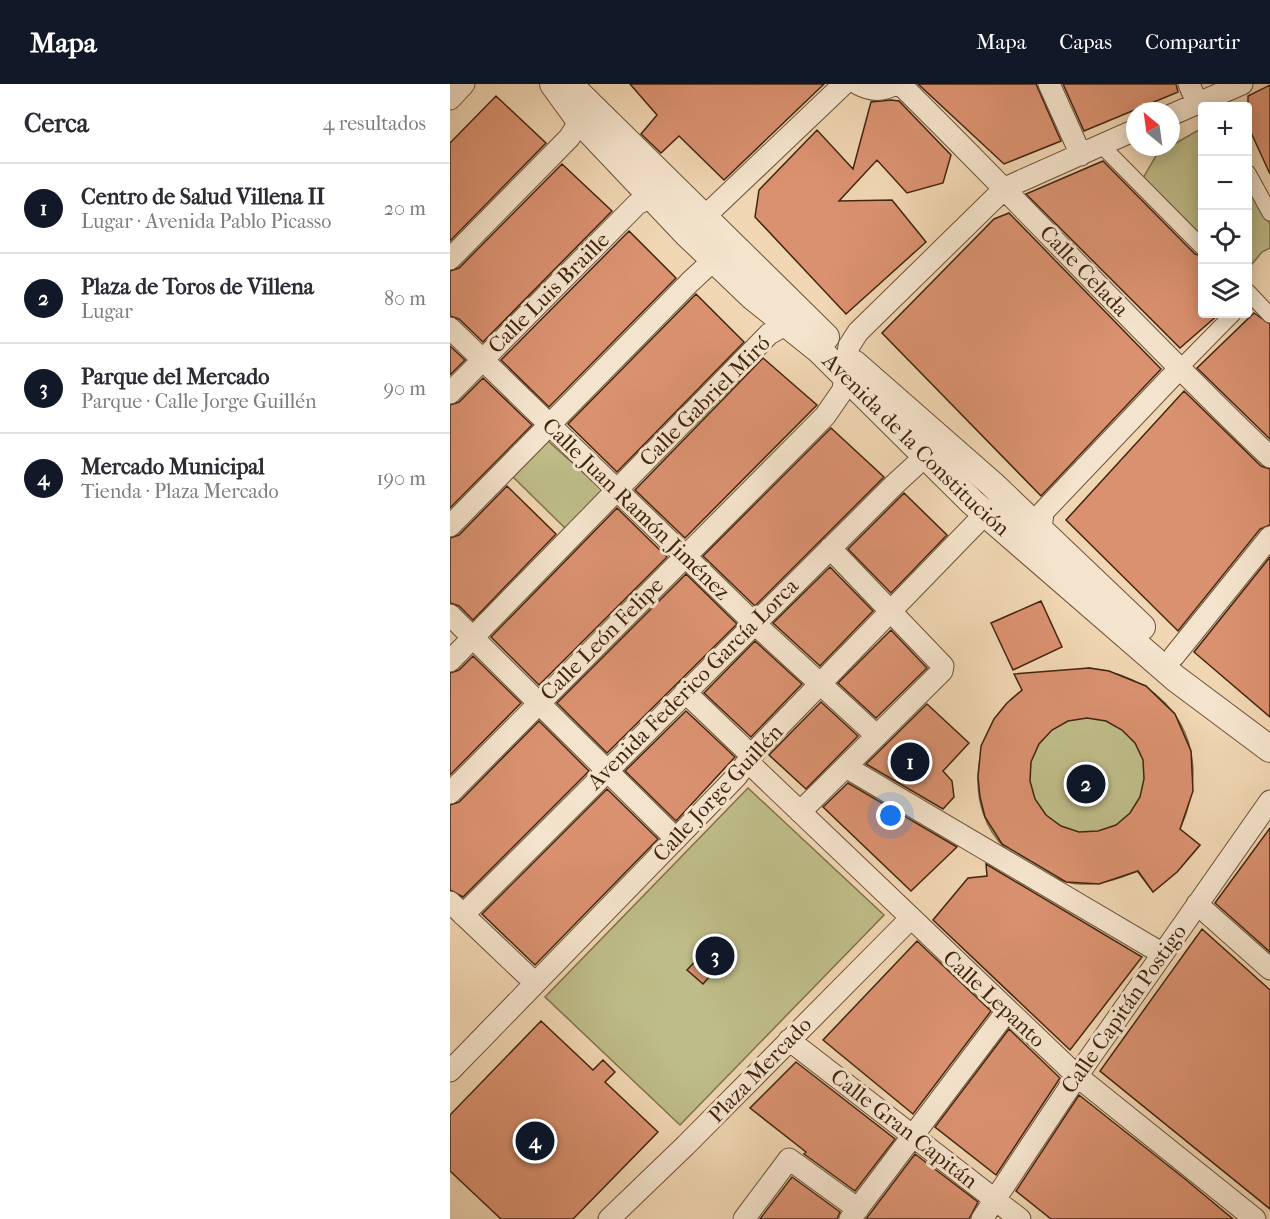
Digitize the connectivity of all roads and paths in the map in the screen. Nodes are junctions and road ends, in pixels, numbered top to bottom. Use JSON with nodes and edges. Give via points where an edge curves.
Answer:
{"nodes":[{"id":1,"x":464,"y":84,"type":"edge"},
{"id":2,"x":553,"y":84,"type":"edge"},
{"id":3,"x":569,"y":84,"type":"edge"},
{"id":4,"x":844,"y":84,"type":"edge"},
{"id":5,"x":858,"y":84,"type":"edge"},
{"id":6,"x":895,"y":84,"type":"edge"},
{"id":7,"x":900,"y":84,"type":"edge"},
{"id":8,"x":1049,"y":84,"type":"edge"},
{"id":9,"x":1242,"y":84,"type":"edge"},
{"id":10,"x":1200,"y":98,"type":"edge"},
{"id":11,"x":450,"y":99,"type":"edge"},
{"id":12,"x":1180,"y":110,"type":"edge"},
{"id":13,"x":580,"y":121,"type":"junction"},
{"id":14,"x":1126,"y":134,"type":"edge"},
{"id":15,"x":1101,"y":145,"type":"junction"},
{"id":16,"x":1082,"y":155,"type":"junction"},
{"id":17,"x":1252,"y":180,"type":"edge"},
{"id":18,"x":1005,"y":188,"type":"junction"},
{"id":19,"x":651,"y":197,"type":"junction"},
{"id":20,"x":1270,"y":213,"type":"edge"},
{"id":21,"x":705,"y":215,"type":"junction"},
{"id":22,"x":1198,"y":242,"type":"edge"},
{"id":23,"x":450,"y":259,"type":"edge"},
{"id":24,"x":714,"y":259,"type":"junction"},
{"id":25,"x":778,"y":290,"type":"junction"},
{"id":26,"x":1252,"y":298,"type":"edge"},
{"id":27,"x":1270,"y":315,"type":"edge"},
{"id":28,"x":1229,"y":318,"type":"edge"},
{"id":29,"x":787,"y":324,"type":"junction"},
{"id":30,"x":450,"y":328,"type":"edge"},
{"id":31,"x":858,"y":332,"type":"junction"},
{"id":32,"x":827,"y":338,"type":"junction"},
{"id":33,"x":483,"y":361,"type":"junction"},
{"id":34,"x":847,"y":366,"type":"junction"},
{"id":35,"x":1178,"y":370,"type":"junction"},
{"id":36,"x":450,"y":393,"type":"edge"},
{"id":37,"x":549,"y":425,"type":"junction"},
{"id":38,"x":1270,"y":457,"type":"edge"},
{"id":39,"x":928,"y":459,"type":"junction"},
{"id":40,"x":617,"y":490,"type":"junction"},
{"id":41,"x":985,"y":514,"type":"junction"},
{"id":42,"x":450,"y":526,"type":"edge"},
{"id":43,"x":1041,"y":530,"type":"junction"},
{"id":44,"x":1270,"y":537,"type":"edge"},
{"id":45,"x":830,"y":549,"type":"junction"},
{"id":46,"x":686,"y":557,"type":"junction"},
{"id":47,"x":1083,"y":570,"type":"junction"},
{"id":48,"x":890,"y":612,"type":"junction"},
{"id":49,"x":450,"y":615,"type":"edge"},
{"id":50,"x":755,"y":624,"type":"junction"},
{"id":51,"x":474,"y":637,"type":"junction"},
{"id":52,"x":1174,"y":656,"type":"junction"},
{"id":53,"x":450,"y":662,"type":"edge"},
{"id":54,"x":821,"y":684,"type":"junction"},
{"id":55,"x":685,"y":692,"type":"junction"},
{"id":56,"x":539,"y":702,"type":"junction"},
{"id":57,"x":1240,"y":724,"type":"junction"},
{"id":58,"x":877,"y":736,"type":"junction"},
{"id":59,"x":1270,"y":749,"type":"edge"},
{"id":60,"x":750,"y":759,"type":"junction"},
{"id":61,"x":846,"y":767,"type":"junction"},
{"id":62,"x":606,"y":770,"type":"junction"},
{"id":63,"x":450,"y":793,"type":"edge"},
{"id":64,"x":1270,"y":801,"type":"edge"},
{"id":65,"x":800,"y":812,"type":"junction"},
{"id":66,"x":676,"y":839,"type":"junction"},
{"id":67,"x":1197,"y":904,"type":"junction"},
{"id":68,"x":457,"y":909,"type":"edge"},
{"id":69,"x":910,"y":919,"type":"junction"},
{"id":70,"x":1163,"y":954,"type":"junction"},
{"id":71,"x":1270,"y":969,"type":"edge"},
{"id":72,"x":535,"y":983,"type":"junction"},
{"id":73,"x":1007,"y":1011,"type":"junction"},
{"id":74,"x":789,"y":1040,"type":"junction"},
{"id":75,"x":450,"y":1071,"type":"edge"},
{"id":76,"x":1077,"y":1076,"type":"junction"},
{"id":77,"x":912,"y":1135,"type":"junction"},
{"id":78,"x":995,"y":1200,"type":"junction"},
{"id":79,"x":854,"y":1214,"type":"edge"},
{"id":80,"x":609,"y":1219,"type":"edge"},
{"id":81,"x":744,"y":1219,"type":"edge"},
{"id":82,"x":982,"y":1219,"type":"edge"},
{"id":83,"x":1020,"y":1219,"type":"edge"},
{"id":84,"x":1255,"y":1219,"type":"edge"}],
"edges":[{"from":1,"to":11,"type":"street"},
{"from":2,"to":13,"type":"street","name":"Avenida de la Constitución"},
{"from":3,"to":21,"type":"street"},
{"from":4,"to":21,"type":"street"},
{"from":5,"to":6,"type":"street","via":[[874,90]]},
{"from":7,"to":18,"type":"street","name":"Calle Celada"},
{"from":8,"to":16,"type":"street"},
{"from":9,"to":10,"type":"street"},
{"from":10,"to":12,"type":"street"},
{"from":13,"to":19,"type":"street","name":"Avenida de la Constitución"},
{"from":13,"to":21,"type":"street","via":[[615,149],[688,221],[699,221]]},
{"from":13,"to":23,"type":"street","via":[[556,153]]},
{"from":14,"to":15,"type":"street"},
{"from":15,"to":16,"type":"street"},
{"from":15,"to":22,"type":"street"},
{"from":16,"to":18,"type":"street"},
{"from":17,"to":20,"type":"street"},
{"from":18,"to":31,"type":"street"},
{"from":18,"to":35,"type":"street","name":"Calle Celada"},
{"from":19,"to":24,"type":"street","name":"Avenida de la Constitución"},
{"from":19,"to":33,"type":"street","name":"Calle Luis Braille","via":[[637,204]]},
{"from":21,"to":25,"type":"street"},
{"from":24,"to":25,"type":"street","via":[[720,254],[729,256],[756,282]]},
{"from":24,"to":29,"type":"street","name":"Avenida de la Constitución"},
{"from":24,"to":37,"type":"street"},
{"from":25,"to":32,"type":"street"},
{"from":26,"to":27,"type":"street"},
{"from":28,"to":35,"type":"street"},
{"from":29,"to":34,"type":"street","name":"Avenida de la Constitución"},
{"from":29,"to":40,"type":"street","name":"Calle Gabriel Miró","via":[[769,334]]},
{"from":30,"to":33,"type":"street","name":"Calle Juan Ramón Jiménez"},
{"from":31,"to":32,"type":"street"},
{"from":31,"to":34,"type":"street","name":"Calle León Felipe","via":[[849,346]]},
{"from":32,"to":34,"type":"street"},
{"from":33,"to":36,"type":"street","name":"Calle Luis Braille"},
{"from":33,"to":37,"type":"street","name":"Calle Juan Ramón Jiménez"},
{"from":34,"to":39,"type":"street","name":"Avenida de la Constitución"},
{"from":34,"to":43,"type":"street"},
{"from":34,"to":46,"type":"street","name":"Calle León Felipe","via":[[838,400],[825,416]]},
{"from":35,"to":38,"type":"street","name":"Calle Celada"},
{"from":35,"to":43,"type":"street","via":[[1042,512]]},
{"from":37,"to":40,"type":"street","name":"Calle Juan Ramón Jiménez"},
{"from":37,"to":42,"type":"street"},
{"from":39,"to":41,"type":"street","name":"Avenida de la Constitución"},
{"from":39,"to":45,"type":"street","name":"Avenida Federico García Lorca","via":[[910,470]]},
{"from":40,"to":46,"type":"street","name":"Calle Juan Ramón Jiménez"},
{"from":40,"to":51,"type":"street","name":"Calle Gabriel Miró"},
{"from":41,"to":47,"type":"street","via":[[997,507],[1004,508],[1057,555]]},
{"from":41,"to":48,"type":"street","name":"Calle Jorge Guillén"},
{"from":41,"to":57,"type":"street","name":"Avenida de la Constitución","via":[[1175,678]]},
{"from":43,"to":47,"type":"street"},
{"from":44,"to":52,"type":"street"},
{"from":45,"to":48,"type":"street"},
{"from":45,"to":50,"type":"street","name":"Avenida Federico García Lorca"},
{"from":46,"to":50,"type":"street","name":"Calle Juan Ramón Jiménez"},
{"from":46,"to":56,"type":"street","name":"Calle León Felipe"},
{"from":47,"to":52,"type":"street"},
{"from":48,"to":54,"type":"street","name":"Calle Jorge Guillén"},
{"from":48,"to":58,"type":"street","via":[[941,660],[942,671]]},
{"from":49,"to":51,"type":"street"},
{"from":50,"to":54,"type":"street","name":"Calle Juan Ramón Jiménez"},
{"from":50,"to":55,"type":"street","name":"Avenida Federico García Lorca"},
{"from":51,"to":53,"type":"street","name":"Calle Gabriel Miró"},
{"from":51,"to":56,"type":"street"},
{"from":52,"to":57,"type":"street"},
{"from":54,"to":58,"type":"street","name":"Calle Juan Ramón Jiménez"},
{"from":54,"to":60,"type":"street","name":"Calle Jorge Guillén"},
{"from":55,"to":60,"type":"street","name":"Calle Lepanto"},
{"from":55,"to":62,"type":"street","name":"Avenida Federico García Lorca"},
{"from":56,"to":62,"type":"street"},
{"from":56,"to":63,"type":"street","name":"Calle León Felipe"},
{"from":57,"to":59,"type":"street","name":"Avenida de la Constitución"},
{"from":58,"to":61,"type":"street"},
{"from":60,"to":65,"type":"street","name":"Calle Lepanto"},
{"from":60,"to":66,"type":"street","name":"Calle Jorge Guillén"},
{"from":61,"to":65,"type":"street"},
{"from":61,"to":70,"type":"street"},
{"from":62,"to":66,"type":"street"},
{"from":62,"to":68,"type":"street","name":"Avenida Federico García Lorca"},
{"from":64,"to":67,"type":"street","name":"Calle Capitán Postigo"},
{"from":65,"to":69,"type":"street","name":"Calle Lepanto"},
{"from":66,"to":72,"type":"street","name":"Calle Jorge Guillén"},
{"from":67,"to":70,"type":"street","name":"Calle Capitán Postigo"},
{"from":67,"to":71,"type":"street"},
{"from":68,"to":72,"type":"street"},
{"from":69,"to":73,"type":"street","name":"Calle Lepanto"},
{"from":69,"to":74,"type":"street","name":"Plaza Mercado"},
{"from":70,"to":76,"type":"street","name":"Calle Capitán Postigo"},
{"from":72,"to":75,"type":"street","name":"Calle Jorge Guillén"},
{"from":73,"to":76,"type":"street","name":"Calle Lepanto"},
{"from":73,"to":77,"type":"street"},
{"from":74,"to":77,"type":"street","name":"Calle Gran Capitán"},
{"from":74,"to":80,"type":"street","name":"Plaza Mercado"},
{"from":76,"to":78,"type":"street","name":"Calle Capitán Postigo"},
{"from":76,"to":84,"type":"street","name":"Calle Lepanto"},
{"from":77,"to":78,"type":"street","name":"Calle Gran Capitán"},
{"from":77,"to":79,"type":"street"},
{"from":78,"to":82,"type":"street","name":"Calle Capitán Postigo"},
{"from":78,"to":83,"type":"street","name":"Calle Gran Capitán"},
{"from":79,"to":81,"type":"street","via":[[789,1159]]}]}
